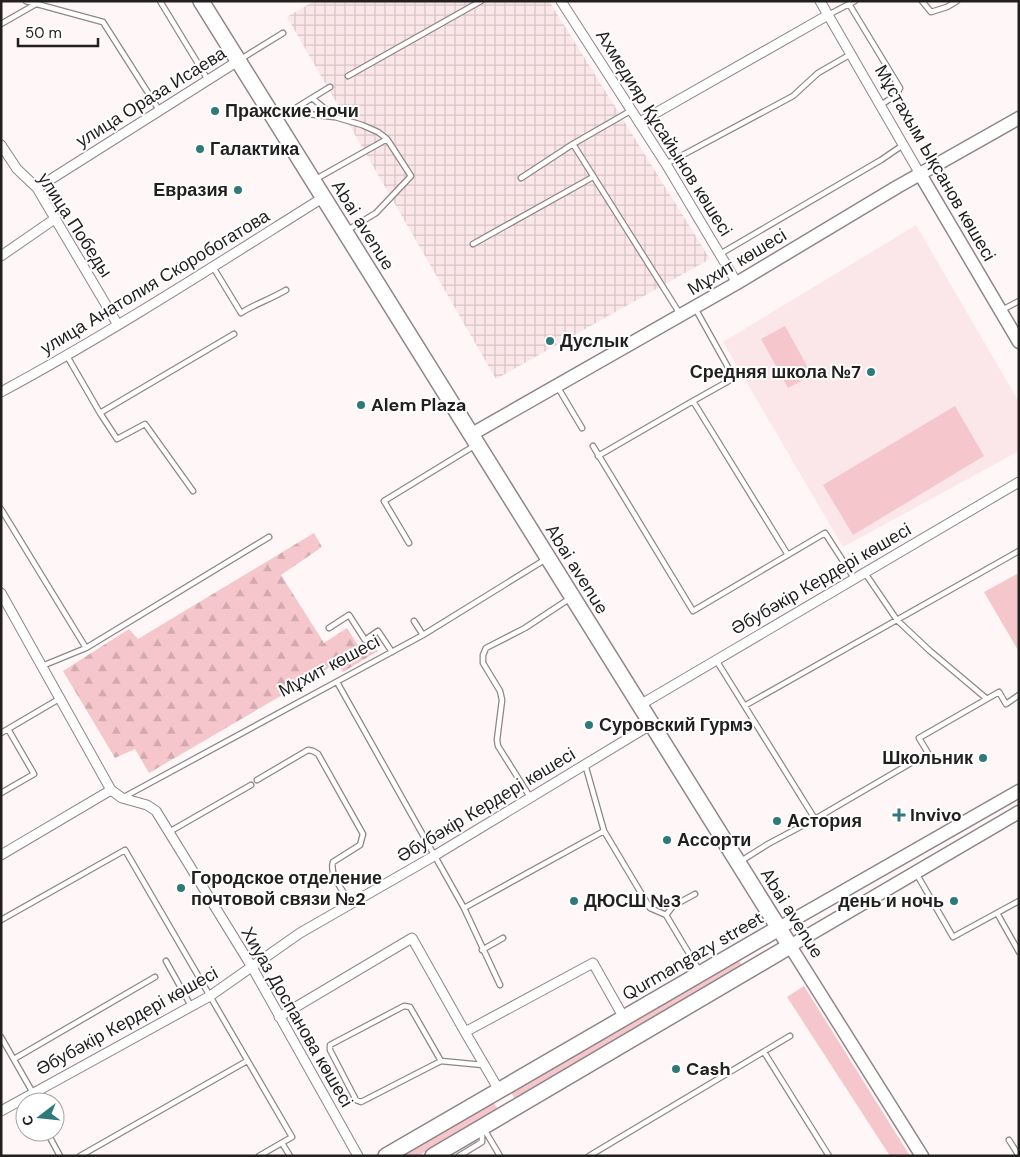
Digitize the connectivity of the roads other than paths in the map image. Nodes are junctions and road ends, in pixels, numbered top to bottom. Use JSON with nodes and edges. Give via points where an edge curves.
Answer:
{"nodes":[{"id":1,"x":26,"y":1,"type":"edge"},
{"id":2,"x":160,"y":1,"type":"edge"},
{"id":3,"x":202,"y":1,"type":"edge"},
{"id":4,"x":481,"y":1,"type":"edge"},
{"id":5,"x":561,"y":1,"type":"edge"},
{"id":6,"x":820,"y":1,"type":"edge"},
{"id":7,"x":855,"y":1,"type":"edge"},
{"id":8,"x":922,"y":1,"type":"edge"},
{"id":9,"x":957,"y":1,"type":"edge"},
{"id":10,"x":36,"y":4,"type":"junction"},
{"id":11,"x":849,"y":4,"type":"junction"},
{"id":12,"x":828,"y":15,"type":"junction"},
{"id":13,"x":1,"y":24,"type":"edge"},
{"id":14,"x":283,"y":33,"type":"dead end"},
{"id":15,"x":851,"y":54,"type":"junction"},
{"id":16,"x":238,"y":61,"type":"junction"},
{"id":17,"x":348,"y":76,"type":"dead end"},
{"id":18,"x":208,"y":80,"type":"junction"},
{"id":19,"x":330,"y":87,"type":"dead end"},
{"id":20,"x":312,"y":98,"type":"junction"},
{"id":21,"x":882,"y":105,"type":"junction"},
{"id":22,"x":159,"y":110,"type":"junction"},
{"id":23,"x":632,"y":110,"type":"junction"},
{"id":24,"x":289,"y":112,"type":"junction"},
{"id":25,"x":336,"y":117,"type":"junction"},
{"id":26,"x":1019,"y":118,"type":"edge"},
{"id":27,"x":275,"y":121,"type":"junction"},
{"id":28,"x":640,"y":122,"type":"junction"},
{"id":29,"x":386,"y":139,"type":"junction"},
{"id":30,"x":572,"y":144,"type":"junction"},
{"id":31,"x":1,"y":145,"type":"edge"},
{"id":32,"x":903,"y":145,"type":"junction"},
{"id":33,"x":666,"y":164,"type":"junction"},
{"id":34,"x":920,"y":174,"type":"junction"},
{"id":35,"x":593,"y":177,"type":"junction"},
{"id":36,"x":521,"y":178,"type":"dead end"},
{"id":37,"x":313,"y":181,"type":"junction"},
{"id":38,"x":37,"y":188,"type":"junction"},
{"id":39,"x":324,"y":198,"type":"junction"},
{"id":40,"x":56,"y":218,"type":"junction"},
{"id":41,"x":345,"y":232,"type":"junction"},
{"id":42,"x":473,"y":244,"type":"dead end"},
{"id":43,"x":720,"y":254,"type":"junction"},
{"id":44,"x":1,"y":256,"type":"edge"},
{"id":45,"x":213,"y":267,"type":"junction"},
{"id":46,"x":738,"y":283,"type":"junction"},
{"id":47,"x":286,"y":290,"type":"dead end"},
{"id":48,"x":1019,"y":301,"type":"edge"},
{"id":49,"x":695,"y":308,"type":"junction"},
{"id":50,"x":1000,"y":311,"type":"junction"},
{"id":51,"x":681,"y":316,"type":"junction"},
{"id":52,"x":118,"y":325,"type":"junction"},
{"id":53,"x":234,"y":334,"type":"dead end"},
{"id":54,"x":1019,"y":342,"type":"edge"},
{"id":55,"x":66,"y":356,"type":"junction"},
{"id":56,"x":557,"y":386,"type":"junction"},
{"id":57,"x":1,"y":392,"type":"edge"},
{"id":58,"x":693,"y":401,"type":"junction"},
{"id":59,"x":100,"y":413,"type":"junction"},
{"id":60,"x":582,"y":428,"type":"dead end"},
{"id":61,"x":474,"y":439,"type":"junction"},
{"id":62,"x":592,"y":446,"type":"dead end"},
{"id":63,"x":598,"y":456,"type":"junction"},
{"id":64,"x":1019,"y":482,"type":"edge"},
{"id":65,"x":193,"y":491,"type":"dead end"},
{"id":66,"x":1,"y":509,"type":"edge"},
{"id":67,"x":269,"y":537,"type":"dead end"},
{"id":68,"x":409,"y":543,"type":"dead end"},
{"id":69,"x":1019,"y":551,"type":"edge"},
{"id":70,"x":788,"y":555,"type":"junction"},
{"id":71,"x":548,"y":558,"type":"junction"},
{"id":72,"x":865,"y":573,"type":"junction"},
{"id":73,"x":854,"y":580,"type":"junction"},
{"id":74,"x":1,"y":593,"type":"edge"},
{"id":75,"x":573,"y":597,"type":"junction"},
{"id":76,"x":897,"y":620,"type":"junction"},
{"id":77,"x":414,"y":621,"type":"dead end"},
{"id":78,"x":329,"y":628,"type":"dead end"},
{"id":79,"x":423,"y":635,"type":"junction"},
{"id":80,"x":86,"y":648,"type":"junction"},
{"id":81,"x":392,"y":652,"type":"junction"},
{"id":82,"x":716,"y":660,"type":"junction"},
{"id":83,"x":40,"y":666,"type":"junction"},
{"id":84,"x":337,"y":682,"type":"junction"},
{"id":85,"x":1019,"y":695,"type":"edge"},
{"id":86,"x":987,"y":698,"type":"junction"},
{"id":87,"x":59,"y":699,"type":"junction"},
{"id":88,"x":640,"y":705,"type":"junction"},
{"id":89,"x":746,"y":705,"type":"junction"},
{"id":90,"x":652,"y":724,"type":"junction"},
{"id":91,"x":8,"y":729,"type":"junction"},
{"id":92,"x":1,"y":733,"type":"edge"},
{"id":93,"x":585,"y":764,"type":"junction"},
{"id":94,"x":257,"y":780,"type":"dead end"},
{"id":95,"x":251,"y":785,"type":"dead end"},
{"id":96,"x":111,"y":790,"type":"junction"},
{"id":97,"x":1019,"y":790,"type":"edge"},
{"id":98,"x":1,"y":793,"type":"edge"},
{"id":99,"x":530,"y":797,"type":"junction"},
{"id":100,"x":122,"y":798,"type":"junction"},
{"id":101,"x":1019,"y":812,"type":"edge"},
{"id":102,"x":815,"y":819,"type":"junction"},
{"id":103,"x":604,"y":831,"type":"junction"},
{"id":104,"x":169,"y":832,"type":"junction"},
{"id":105,"x":1,"y":855,"type":"edge"},
{"id":106,"x":434,"y":856,"type":"junction"},
{"id":107,"x":738,"y":862,"type":"junction"},
{"id":108,"x":915,"y":872,"type":"junction"},
{"id":109,"x":695,"y":894,"type":"dead end"},
{"id":110,"x":1019,"y":901,"type":"edge"},
{"id":111,"x":351,"y":903,"type":"junction"},
{"id":112,"x":464,"y":908,"type":"junction"},
{"id":113,"x":997,"y":913,"type":"junction"},
{"id":114,"x":666,"y":915,"type":"junction"},
{"id":115,"x":1,"y":920,"type":"edge"},
{"id":116,"x":779,"y":928,"type":"junction"},
{"id":117,"x":503,"y":938,"type":"dead end"},
{"id":118,"x":790,"y":946,"type":"junction"},
{"id":119,"x":482,"y":950,"type":"junction"},
{"id":120,"x":1019,"y":952,"type":"edge"},
{"id":121,"x":166,"y":961,"type":"dead end"},
{"id":122,"x":252,"y":966,"type":"junction"},
{"id":123,"x":701,"y":974,"type":"junction"},
{"id":124,"x":155,"y":977,"type":"dead end"},
{"id":125,"x":500,"y":985,"type":"dead end"},
{"id":126,"x":210,"y":996,"type":"junction"},
{"id":127,"x":192,"y":1006,"type":"junction"},
{"id":128,"x":279,"y":1017,"type":"junction"},
{"id":129,"x":624,"y":1018,"type":"junction"},
{"id":130,"x":465,"y":1032,"type":"junction"},
{"id":131,"x":790,"y":1036,"type":"dead end"},
{"id":132,"x":1,"y":1037,"type":"edge"},
{"id":133,"x":3,"y":1045,"type":"edge"},
{"id":134,"x":764,"y":1052,"type":"junction"},
{"id":135,"x":14,"y":1058,"type":"junction"},
{"id":136,"x":247,"y":1061,"type":"junction"},
{"id":137,"x":441,"y":1061,"type":"junction"},
{"id":138,"x":485,"y":1065,"type":"junction"},
{"id":139,"x":499,"y":1090,"type":"junction"},
{"id":140,"x":28,"y":1092,"type":"edge"},
{"id":141,"x":39,"y":1092,"type":"edge"},
{"id":142,"x":15,"y":1104,"type":"edge"},
{"id":143,"x":1,"y":1111,"type":"edge"},
{"id":144,"x":510,"y":1111,"type":"junction"},
{"id":145,"x":482,"y":1127,"type":"junction"},
{"id":146,"x":1009,"y":1140,"type":"dead end"},
{"id":147,"x":52,"y":1142,"type":"edge"},
{"id":148,"x":282,"y":1143,"type":"junction"},
{"id":149,"x":60,"y":1156,"type":"edge"},
{"id":150,"x":80,"y":1156,"type":"edge"},
{"id":151,"x":259,"y":1156,"type":"edge"},
{"id":152,"x":290,"y":1156,"type":"edge"},
{"id":153,"x":358,"y":1156,"type":"edge"},
{"id":154,"x":386,"y":1156,"type":"edge"},
{"id":155,"x":433,"y":1156,"type":"edge"},
{"id":156,"x":459,"y":1156,"type":"edge"},
{"id":157,"x":500,"y":1156,"type":"edge"},
{"id":158,"x":589,"y":1156,"type":"edge"},
{"id":159,"x":829,"y":1156,"type":"edge"},
{"id":160,"x":922,"y":1156,"type":"edge"},
{"id":161,"x":1019,"y":1156,"type":"edge"}],
"edges":[{"from":1,"to":10,"type":"lane"},
{"from":2,"to":18,"type":"lane"},
{"from":3,"to":16,"type":"main road","name":"Abai avenue"},
{"from":4,"to":17,"type":"lane"},
{"from":5,"to":23,"type":"street","name":"Ахмедияр Құсайынов көшесі"},
{"from":6,"to":12,"type":"street","name":"Мұстахым Ықсанов көшесі"},
{"from":7,"to":11,"type":"lane"},
{"from":8,"to":9,"type":"lane","via":[[931,12]]},
{"from":10,"to":13,"type":"lane"},
{"from":10,"to":22,"type":"lane","via":[[103,22]]},
{"from":11,"to":12,"type":"lane"},
{"from":11,"to":21,"type":"lane","via":[[900,88]]},
{"from":12,"to":15,"type":"street","name":"Мұстахым Ықсанов көшесі"},
{"from":12,"to":28,"type":"street"},
{"from":14,"to":16,"type":"lane","name":"улица Ораза Исаева"},
{"from":15,"to":21,"type":"street","name":"Мұстахым Ықсанов көшесі"},
{"from":15,"to":33,"type":"lane","via":[[818,73],[793,96]]},
{"from":16,"to":18,"type":"street","name":"улица Ораза Исаева"},
{"from":16,"to":27,"type":"main road","name":"Abai avenue"},
{"from":18,"to":22,"type":"street","name":"улица Ораза Исаева"},
{"from":19,"to":20,"type":"lane"},
{"from":20,"to":24,"type":"lane"},
{"from":20,"to":25,"type":"lane"},
{"from":21,"to":32,"type":"street","name":"Мұстахым Ықсанов көшесі"},
{"from":22,"to":38,"type":"street","name":"улица Ораза Исаева"},
{"from":23,"to":28,"type":"street","name":"Ахмедияр Құсайынов көшесі"},
{"from":23,"to":30,"type":"lane"},
{"from":24,"to":25,"type":"lane"},
{"from":24,"to":27,"type":"lane"},
{"from":25,"to":29,"type":"lane","via":[[378,132]]},
{"from":26,"to":34,"type":"street","name":"Мұхит көшесі"},
{"from":27,"to":37,"type":"main road","name":"Abai avenue"},
{"from":28,"to":33,"type":"street","name":"Ахмедияр Құсайынов көшесі"},
{"from":29,"to":37,"type":"lane"},
{"from":29,"to":41,"type":"lane","via":[[411,176],[376,213]]},
{"from":30,"to":35,"type":"lane"},
{"from":30,"to":36,"type":"lane"},
{"from":31,"to":38,"type":"street","name":"улица Победы","via":[[17,169]]},
{"from":32,"to":34,"type":"street","name":"Мұстахым Ықсанов көшесі"},
{"from":32,"to":43,"type":"lane"},
{"from":33,"to":43,"type":"street","name":"Ахмедияр Құсайынов көшесі"},
{"from":34,"to":46,"type":"street","name":"Мұхит көшесі"},
{"from":34,"to":50,"type":"street","name":"Мұстахым Ықсанов көшесі"},
{"from":35,"to":42,"type":"lane"},
{"from":35,"to":51,"type":"lane"},
{"from":37,"to":39,"type":"main road","name":"Abai avenue"},
{"from":38,"to":40,"type":"street","name":"улица Победы"},
{"from":39,"to":41,"type":"main road","name":"Abai avenue"},
{"from":39,"to":45,"type":"street","name":"улица Анатолия Скоробогатова"},
{"from":40,"to":44,"type":"street"},
{"from":40,"to":52,"type":"street","name":"улица Победы"},
{"from":41,"to":61,"type":"main road","name":"Abai avenue"},
{"from":43,"to":46,"type":"street","name":"Ахмедияр Құсайынов көшесі"},
{"from":45,"to":47,"type":"lane","via":[[241,313]]},
{"from":45,"to":52,"type":"street","name":"улица Анатолия Скоробогатова"},
{"from":46,"to":49,"type":"street","name":"Мұхит көшесі"},
{"from":48,"to":50,"type":"lane"},
{"from":49,"to":51,"type":"street","name":"Мұхит көшесі"},
{"from":49,"to":58,"type":"lane","via":[[734,378]]},
{"from":50,"to":54,"type":"street","name":"Мұстахым Ықсанов көшесі"},
{"from":51,"to":56,"type":"street","name":"Мұхит көшесі"},
{"from":52,"to":55,"type":"street","name":"улица Анатолия Скоробогатова"},
{"from":53,"to":59,"type":"lane"},
{"from":55,"to":57,"type":"street","name":"улица Анатолия Скоробогатова"},
{"from":55,"to":59,"type":"lane"},
{"from":56,"to":60,"type":"lane"},
{"from":56,"to":61,"type":"street","name":"Мұхит көшесі"},
{"from":58,"to":63,"type":"lane"},
{"from":58,"to":70,"type":"lane"},
{"from":59,"to":65,"type":"lane","via":[[117,439],[145,424]]},
{"from":61,"to":68,"type":"lane","via":[[384,501]]},
{"from":61,"to":71,"type":"main road","name":"Abai avenue"},
{"from":62,"to":63,"type":"lane"},
{"from":63,"to":70,"type":"lane","via":[[693,611]]},
{"from":64,"to":72,"type":"street","name":"Әбубәкір Кердері көшесі"},
{"from":66,"to":80,"type":"lane"},
{"from":67,"to":80,"type":"lane"},
{"from":69,"to":76,"type":"lane"},
{"from":70,"to":73,"type":"lane","via":[[825,533]]},
{"from":71,"to":75,"type":"main road","name":"Abai avenue"},
{"from":71,"to":79,"type":"lane","name":"Мұхит көшесі"},
{"from":72,"to":73,"type":"street","name":"Әбубәкір Кердері көшесі"},
{"from":72,"to":76,"type":"lane"},
{"from":73,"to":82,"type":"street","name":"Әбубәкір Кердері көшесі"},
{"from":74,"to":83,"type":"street"},
{"from":75,"to":88,"type":"main road","name":"Abai avenue"},
{"from":75,"to":99,"type":"lane","via":[[486,648],[483,656],[483,663],[502,700],[498,746]]},
{"from":76,"to":86,"type":"lane"},
{"from":76,"to":89,"type":"lane"},
{"from":77,"to":79,"type":"lane"},
{"from":78,"to":81,"type":"lane","via":[[349,615],[365,640],[378,631]]},
{"from":79,"to":81,"type":"lane","name":"Мұхит көшесі"},
{"from":80,"to":83,"type":"lane"},
{"from":81,"to":84,"type":"lane","name":"Мұхит көшесі"},
{"from":82,"to":88,"type":"street","name":"Әбубәкір Кердері көшесі"},
{"from":82,"to":89,"type":"lane"},
{"from":83,"to":87,"type":"street"},
{"from":84,"to":100,"type":"lane","name":"Мұхит көшесі"},
{"from":84,"to":106,"type":"lane"},
{"from":85,"to":86,"type":"lane","via":[[1006,704],[999,692]]},
{"from":86,"to":102,"type":"lane","via":[[919,738],[928,753]]},
{"from":87,"to":91,"type":"lane"},
{"from":87,"to":96,"type":"street"},
{"from":88,"to":90,"type":"main road","name":"Abai avenue"},
{"from":89,"to":102,"type":"lane"},
{"from":90,"to":93,"type":"street","name":"Әбубәкір Кердері көшесі"},
{"from":90,"to":107,"type":"main road","name":"Abai avenue"},
{"from":91,"to":92,"type":"lane"},
{"from":91,"to":98,"type":"lane","via":[[34,774]]},
{"from":93,"to":99,"type":"street","name":"Әбубәкір Кердері көшесі"},
{"from":93,"to":103,"type":"lane"},
{"from":94,"to":111,"type":"lane","via":[[308,750],[318,754],[363,834],[360,844],[332,865],[332,873]]},
{"from":95,"to":104,"type":"lane"},
{"from":96,"to":100,"type":"street"},
{"from":96,"to":105,"type":"street"},
{"from":97,"to":116,"type":"street","name":"Qurmangazy street"},
{"from":99,"to":106,"type":"street","name":"Әбубәкір Кердері көшесі"},
{"from":100,"to":104,"type":"street","name":"Хиуаз Доспанова көшесі","via":[[148,804]]},
{"from":101,"to":108,"type":"street"},
{"from":102,"to":107,"type":"lane"},
{"from":103,"to":112,"type":"lane"},
{"from":103,"to":114,"type":"lane","via":[[650,908]]},
{"from":104,"to":122,"type":"street","name":"Хиуаз Доспанова көшесі"},
{"from":106,"to":111,"type":"street","name":"Әбубәкір Кердері көшесі"},
{"from":106,"to":112,"type":"lane"},
{"from":107,"to":116,"type":"main road","name":"Abai avenue"},
{"from":108,"to":113,"type":"lane","via":[[953,937]]},
{"from":108,"to":118,"type":"street"},
{"from":109,"to":114,"type":"lane","via":[[673,906]]},
{"from":110,"to":113,"type":"lane"},
{"from":111,"to":122,"type":"street","name":"Әбубәкір Кердері көшесі"},
{"from":112,"to":119,"type":"lane"},
{"from":113,"to":120,"type":"lane"},
{"from":114,"to":123,"type":"lane"},
{"from":115,"to":126,"type":"lane","via":[[125,850]]},
{"from":116,"to":118,"type":"main road","name":"Abai avenue"},
{"from":116,"to":123,"type":"main road","name":"Qurmangazy street"},
{"from":117,"to":119,"type":"lane"},
{"from":118,"to":144,"type":"main road"},
{"from":118,"to":160,"type":"street","name":"Abai avenue"},
{"from":119,"to":125,"type":"lane"},
{"from":121,"to":127,"type":"lane"},
{"from":122,"to":126,"type":"street","name":"Әбубәкір Кердері көшесі"},
{"from":122,"to":128,"type":"street","name":"Хиуаз Доспанова көшесі"},
{"from":123,"to":129,"type":"main road","name":"Qurmangazy street"},
{"from":124,"to":135,"type":"lane"},
{"from":126,"to":127,"type":"street","name":"Әбубәкір Кердері көшесі"},
{"from":126,"to":136,"type":"lane"},
{"from":127,"to":141,"type":"street","name":"Әбубәкір Кердері көшесі"},
{"from":128,"to":130,"type":"street","via":[[412,938]]},
{"from":128,"to":153,"type":"street","name":"Хиуаз Доспанова көшесі"},
{"from":129,"to":130,"type":"street","via":[[593,963]]},
{"from":129,"to":139,"type":"main road","name":"Qurmangazy street"},
{"from":130,"to":138,"type":"street"},
{"from":131,"to":134,"type":"lane"},
{"from":132,"to":133,"type":"lane"},
{"from":133,"to":135,"type":"lane"},
{"from":134,"to":158,"type":"lane"},
{"from":134,"to":159,"type":"lane"},
{"from":135,"to":140,"type":"lane"},
{"from":136,"to":148,"type":"lane","via":[[292,1137]]},
{"from":136,"to":150,"type":"lane"},
{"from":137,"to":137,"type":"lane","via":[[361,1102],[356,1100],[330,1045],[404,1006],[410,1006]]},
{"from":137,"to":138,"type":"lane"},
{"from":138,"to":139,"type":"street"},
{"from":139,"to":144,"type":"main road"},
{"from":139,"to":154,"type":"main road","name":"Qurmangazy street"},
{"from":142,"to":143,"type":"street","name":"Әбубәкір Кердері көшесі"},
{"from":144,"to":145,"type":"main road"},
{"from":145,"to":155,"type":"main road"},
{"from":145,"to":156,"type":"lane","via":[[482,1142]]},
{"from":145,"to":157,"type":"lane"},
{"from":146,"to":161,"type":"lane"},
{"from":147,"to":149,"type":"lane"},
{"from":148,"to":151,"type":"lane"},
{"from":148,"to":152,"type":"lane"}]}
